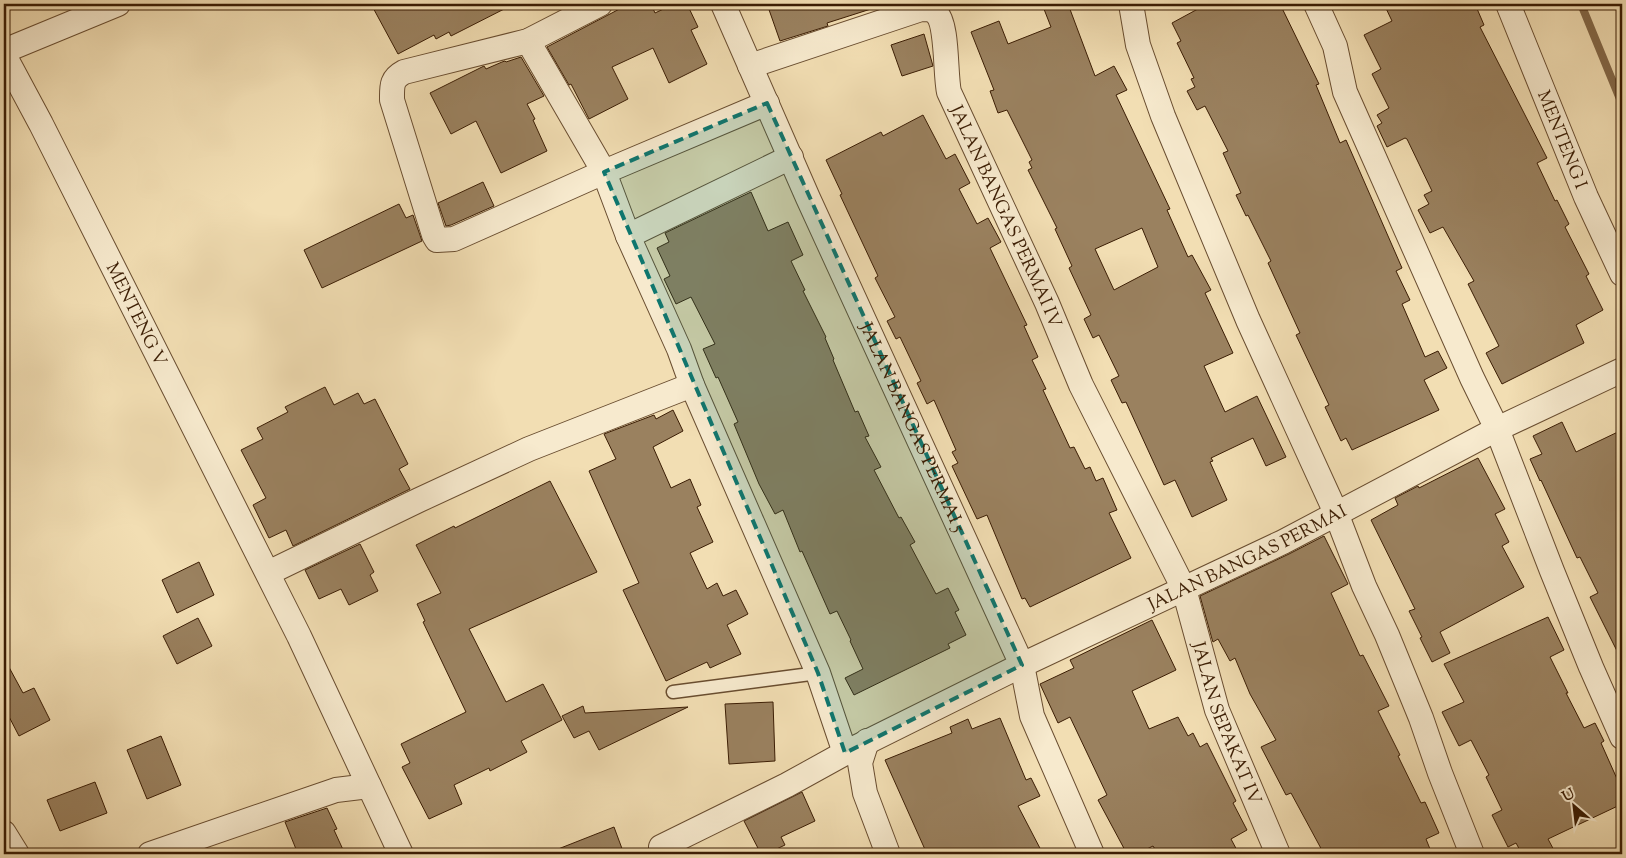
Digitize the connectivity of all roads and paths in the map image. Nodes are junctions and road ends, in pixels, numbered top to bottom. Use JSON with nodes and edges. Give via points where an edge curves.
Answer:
{"nodes":[{"id":1,"x":118,"y":4,"type":"edge"},
{"id":2,"x":600,"y":4,"type":"edge"},
{"id":3,"x":723,"y":4,"type":"edge"},
{"id":4,"x":1131,"y":4,"type":"edge"},
{"id":5,"x":1316,"y":4,"type":"edge"},
{"id":6,"x":1508,"y":4,"type":"edge"},
{"id":7,"x":528,"y":41,"type":"junction"},
{"id":8,"x":4,"y":53,"type":"edge"},
{"id":9,"x":750,"y":66,"type":"junction"},
{"id":10,"x":767,"y":104,"type":"junction"},
{"id":11,"x":791,"y":157,"type":"junction"},
{"id":12,"x":604,"y":172,"type":"junction"},
{"id":13,"x":628,"y":236,"type":"junction"},
{"id":14,"x":1622,"y":274,"type":"edge"},
{"id":15,"x":1622,"y":370,"type":"edge"},
{"id":16,"x":692,"y":385,"type":"junction"},
{"id":17,"x":1497,"y":429,"type":"junction"},
{"id":18,"x":1336,"y":513,"type":"junction"},
{"id":19,"x":268,"y":573,"type":"junction"},
{"id":20,"x":1184,"y":589,"type":"junction"},
{"id":21,"x":1022,"y":665,"type":"junction"},
{"id":22,"x":818,"y":673,"type":"junction"},
{"id":23,"x":673,"y":692,"type":"dead end"},
{"id":24,"x":1622,"y":737,"type":"edge"},
{"id":25,"x":867,"y":740,"type":"junction"},
{"id":26,"x":845,"y":753,"type":"junction"},
{"id":27,"x":369,"y":786,"type":"junction"},
{"id":28,"x":4,"y":834,"type":"edge"},
{"id":29,"x":661,"y":847,"type":"dead end"},
{"id":30,"x":17,"y":854,"type":"edge"},
{"id":31,"x":150,"y":854,"type":"edge"},
{"id":32,"x":401,"y":854,"type":"edge"},
{"id":33,"x":888,"y":854,"type":"edge"},
{"id":34,"x":1092,"y":854,"type":"edge"},
{"id":35,"x":1278,"y":854,"type":"edge"},
{"id":36,"x":1472,"y":854,"type":"edge"}],
"edges":[{"from":1,"to":8,"type":"street"},
{"from":2,"to":7,"type":"street"},
{"from":3,"to":9,"type":"street","name":"JALAN BANGAS PERMAI 5"},
{"from":4,"to":18,"type":"street","via":[[1138,45],[1163,116],[1248,320]]},
{"from":5,"to":17,"type":"street","via":[[1335,46],[1345,92]]},
{"from":6,"to":14,"type":"street","name":"MENTENG I","via":[[1586,197]]},
{"from":7,"to":12,"type":"street"},
{"from":7,"to":12,"type":"street","via":[[396,76],[392,100],[434,235],[437,240],[454,239]]},
{"from":8,"to":19,"type":"street","name":"MENTENG V"},
{"from":9,"to":10,"type":"street","name":"JALAN BANGAS PERMAI 5"},
{"from":9,"to":20,"type":"street","name":"JALAN BANGAS PERMAI IV","via":[[922,9],[935,12],[947,53],[949,92],[1047,303],[1081,385]]},
{"from":10,"to":11,"type":"street","name":"JALAN BANGAS PERMAI 5"},
{"from":10,"to":12,"type":"street"},
{"from":11,"to":13,"type":"street"},
{"from":11,"to":21,"type":"street","name":"JALAN BANGAS PERMAI 5"},
{"from":12,"to":13,"type":"street"},
{"from":13,"to":16,"type":"street"},
{"from":15,"to":17,"type":"street","name":"JALAN BANGAS PERMAI"},
{"from":16,"to":19,"type":"street","via":[[529,449]]},
{"from":16,"to":22,"type":"street"},
{"from":17,"to":18,"type":"street","name":"JALAN BANGAS PERMAI"},
{"from":17,"to":24,"type":"street"},
{"from":18,"to":20,"type":"street","name":"JALAN BANGAS PERMAI"},
{"from":18,"to":36,"type":"street","via":[[1421,718]]},
{"from":19,"to":27,"type":"street","name":"MENTENG V"},
{"from":20,"to":21,"type":"street","name":"JALAN BANGAS PERMAI"},
{"from":20,"to":35,"type":"street","name":"JALAN SEPAKAT IV","via":[[1217,710]]},
{"from":21,"to":25,"type":"street","name":"JALAN BANGAS PERMAI"},
{"from":21,"to":34,"type":"street","name":"JALAN BANGAS PERMAI 5","via":[[1032,716]]},
{"from":22,"to":23,"type":"lane"},
{"from":22,"to":26,"type":"street"},
{"from":25,"to":26,"type":"street","name":"JALAN BANGAS PERMAI"},
{"from":25,"to":33,"type":"street","via":[[860,763],[865,793]]},
{"from":26,"to":29,"type":"street","name":"JALAN BANGAS PERMAI"},
{"from":27,"to":31,"type":"street","via":[[327,793]]},
{"from":27,"to":32,"type":"street","name":"MENTENG V"},
{"from":28,"to":30,"type":"street"}]}
